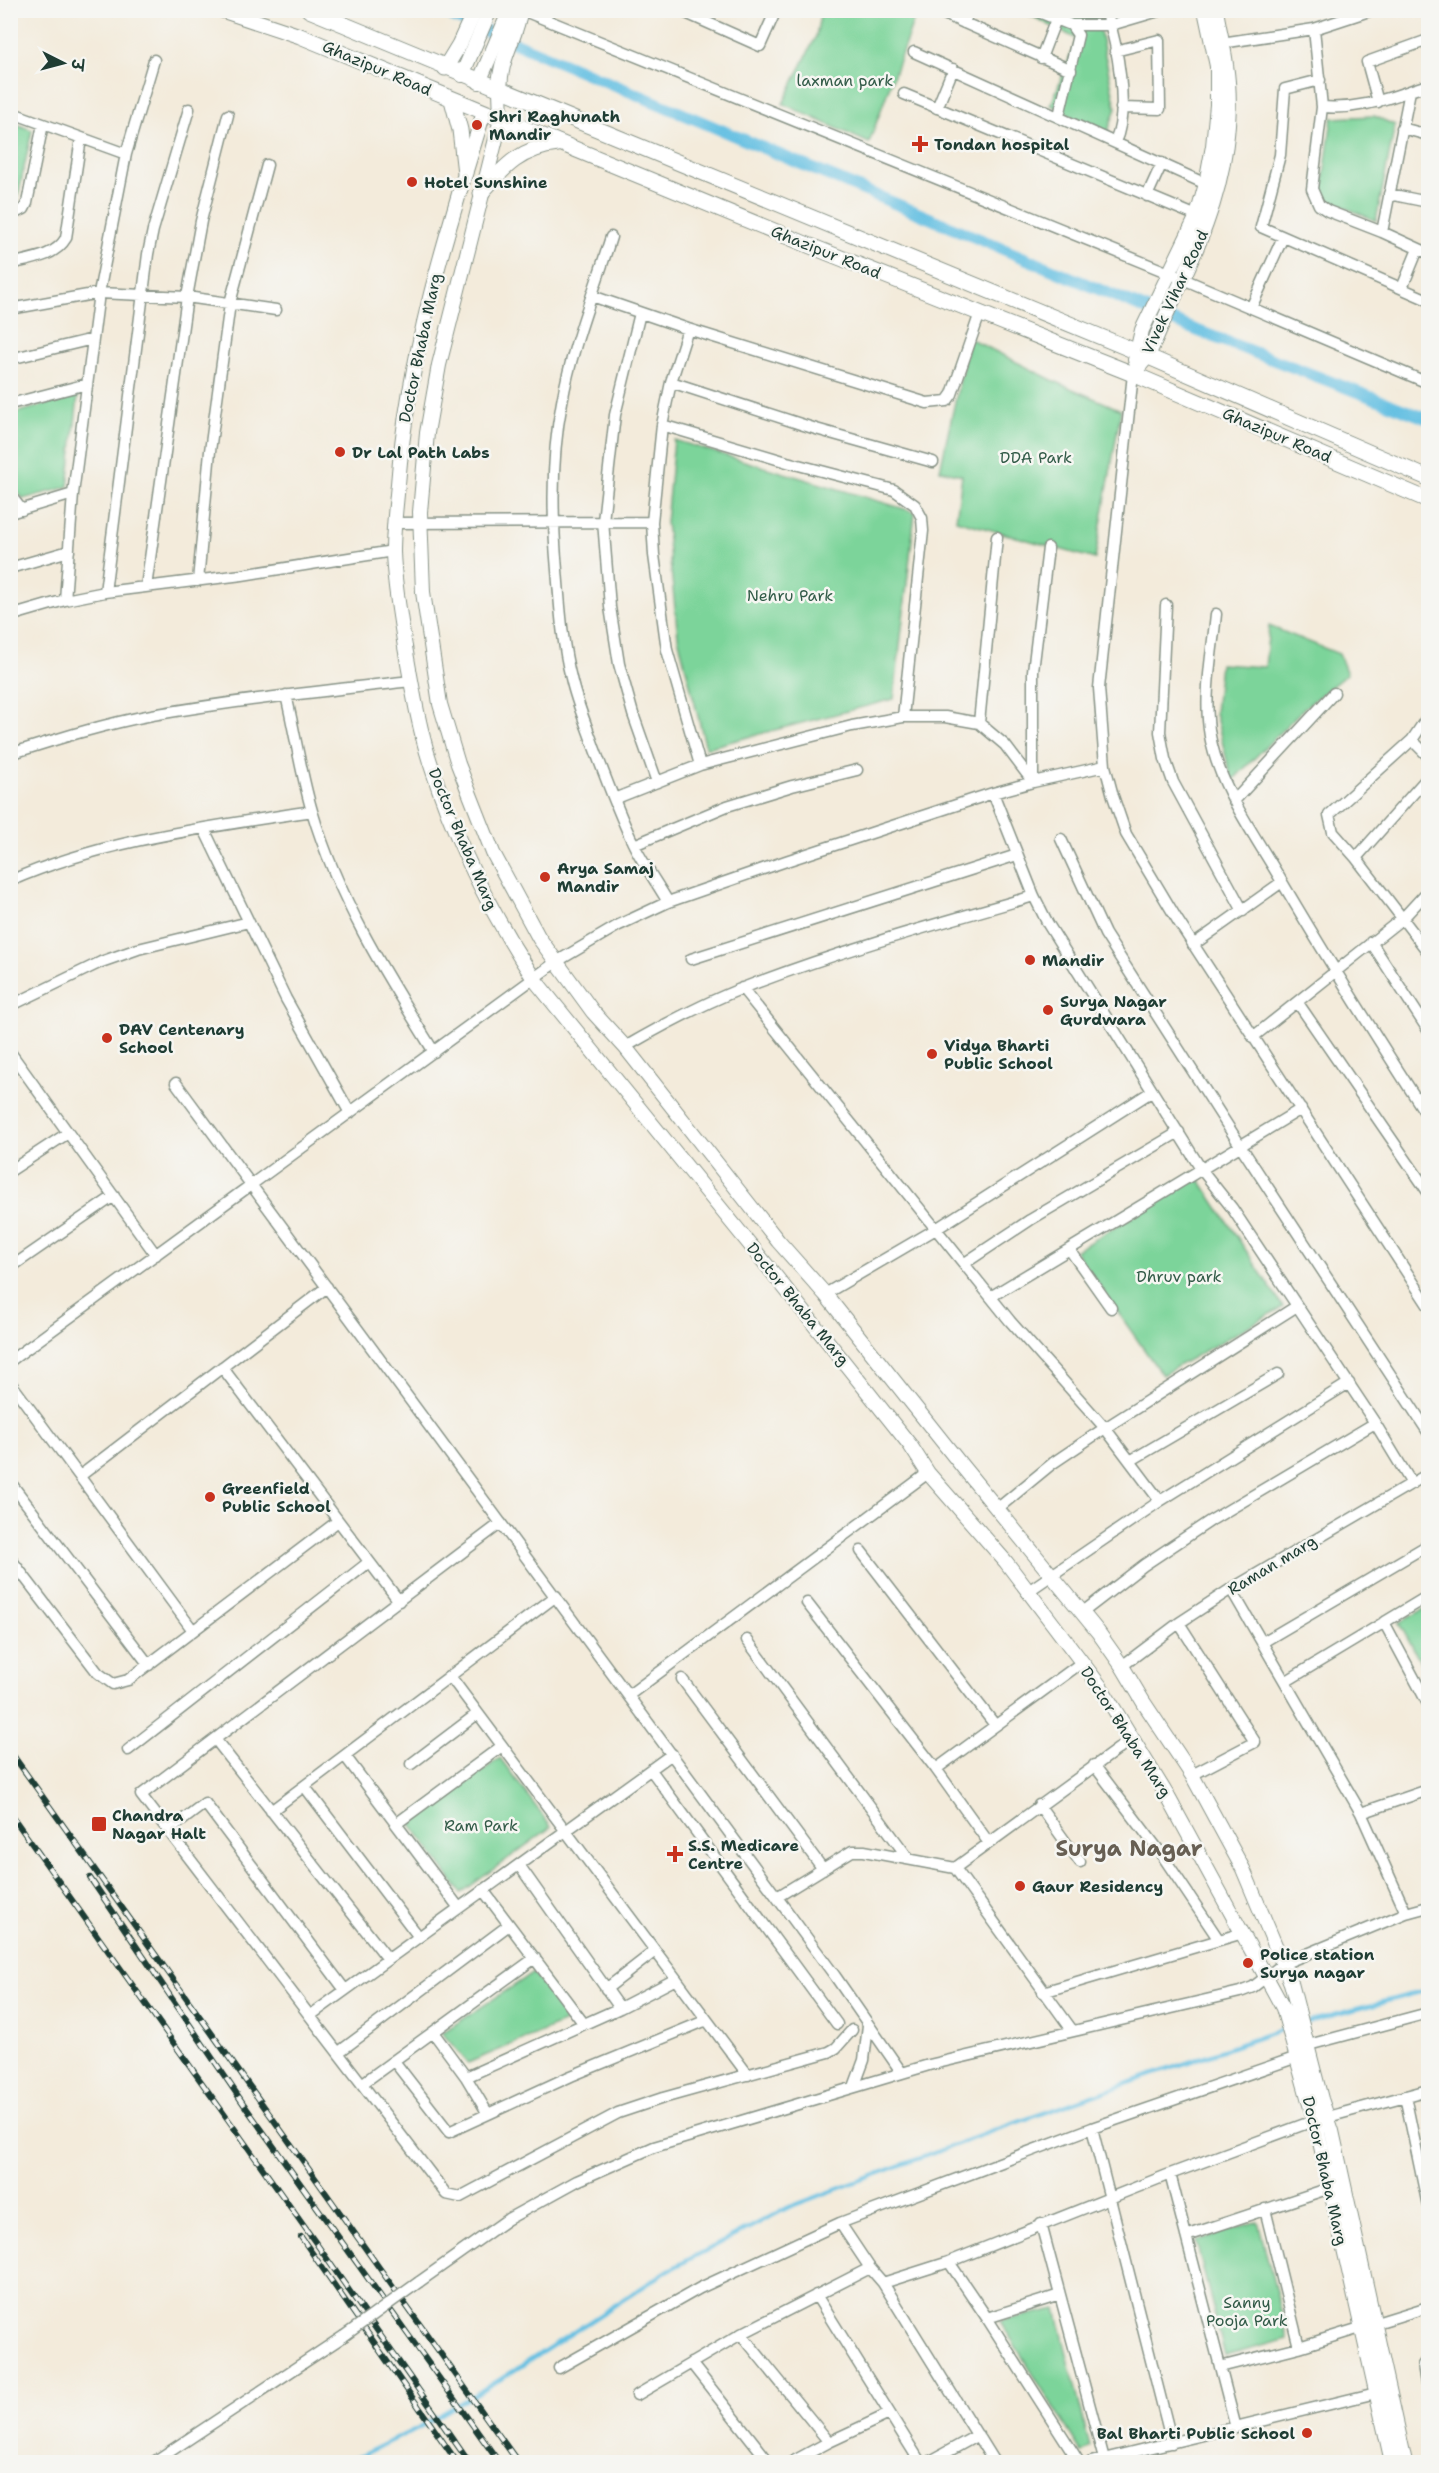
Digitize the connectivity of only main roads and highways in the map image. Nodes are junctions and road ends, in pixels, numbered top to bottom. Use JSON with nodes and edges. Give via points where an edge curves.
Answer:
{"nodes":[{"id":1,"x":222,"y":10,"type":"edge"},
{"id":2,"x":309,"y":10,"type":"edge"},
{"id":3,"x":484,"y":12,"type":"edge"},
{"id":4,"x":515,"y":16,"type":"edge"},
{"id":5,"x":440,"y":66,"type":"junction"},
{"id":6,"x":423,"y":88,"type":"junction"},
{"id":7,"x":500,"y":90,"type":"junction"},
{"id":8,"x":452,"y":100,"type":"junction"},
{"id":9,"x":561,"y":144,"type":"junction"},
{"id":10,"x":463,"y":181,"type":"road end"},
{"id":11,"x":481,"y":193,"type":"road end"},
{"id":12,"x":1428,"y":478,"type":"edge"},
{"id":13,"x":1428,"y":500,"type":"edge"}],
"edges":[{"from":1,"to":6,"type":"main road","name":"Ghazipur Road","via":[[300,36]]},
{"from":2,"to":5,"type":"main road","name":"Ghazipur Road"},
{"from":3,"to":5,"type":"main road","via":[[466,48]]},
{"from":4,"to":7,"type":"main road","via":[[496,59]]},
{"from":5,"to":6,"type":"main road"},
{"from":5,"to":7,"type":"main road","name":"Ghazipur Road"},
{"from":6,"to":8,"type":"main road","name":"Ghazipur Road"},
{"from":7,"to":12,"type":"main road","name":"Ghazipur Road","via":[[1142,354]]},
{"from":8,"to":9,"type":"main road","name":"Ghazipur Road"},
{"from":8,"to":10,"type":"main road","via":[[460,130]]},
{"from":9,"to":11,"type":"main road","via":[[521,154]]},
{"from":9,"to":13,"type":"main road","name":"Ghazipur Road","via":[[1133,374]]}]}
